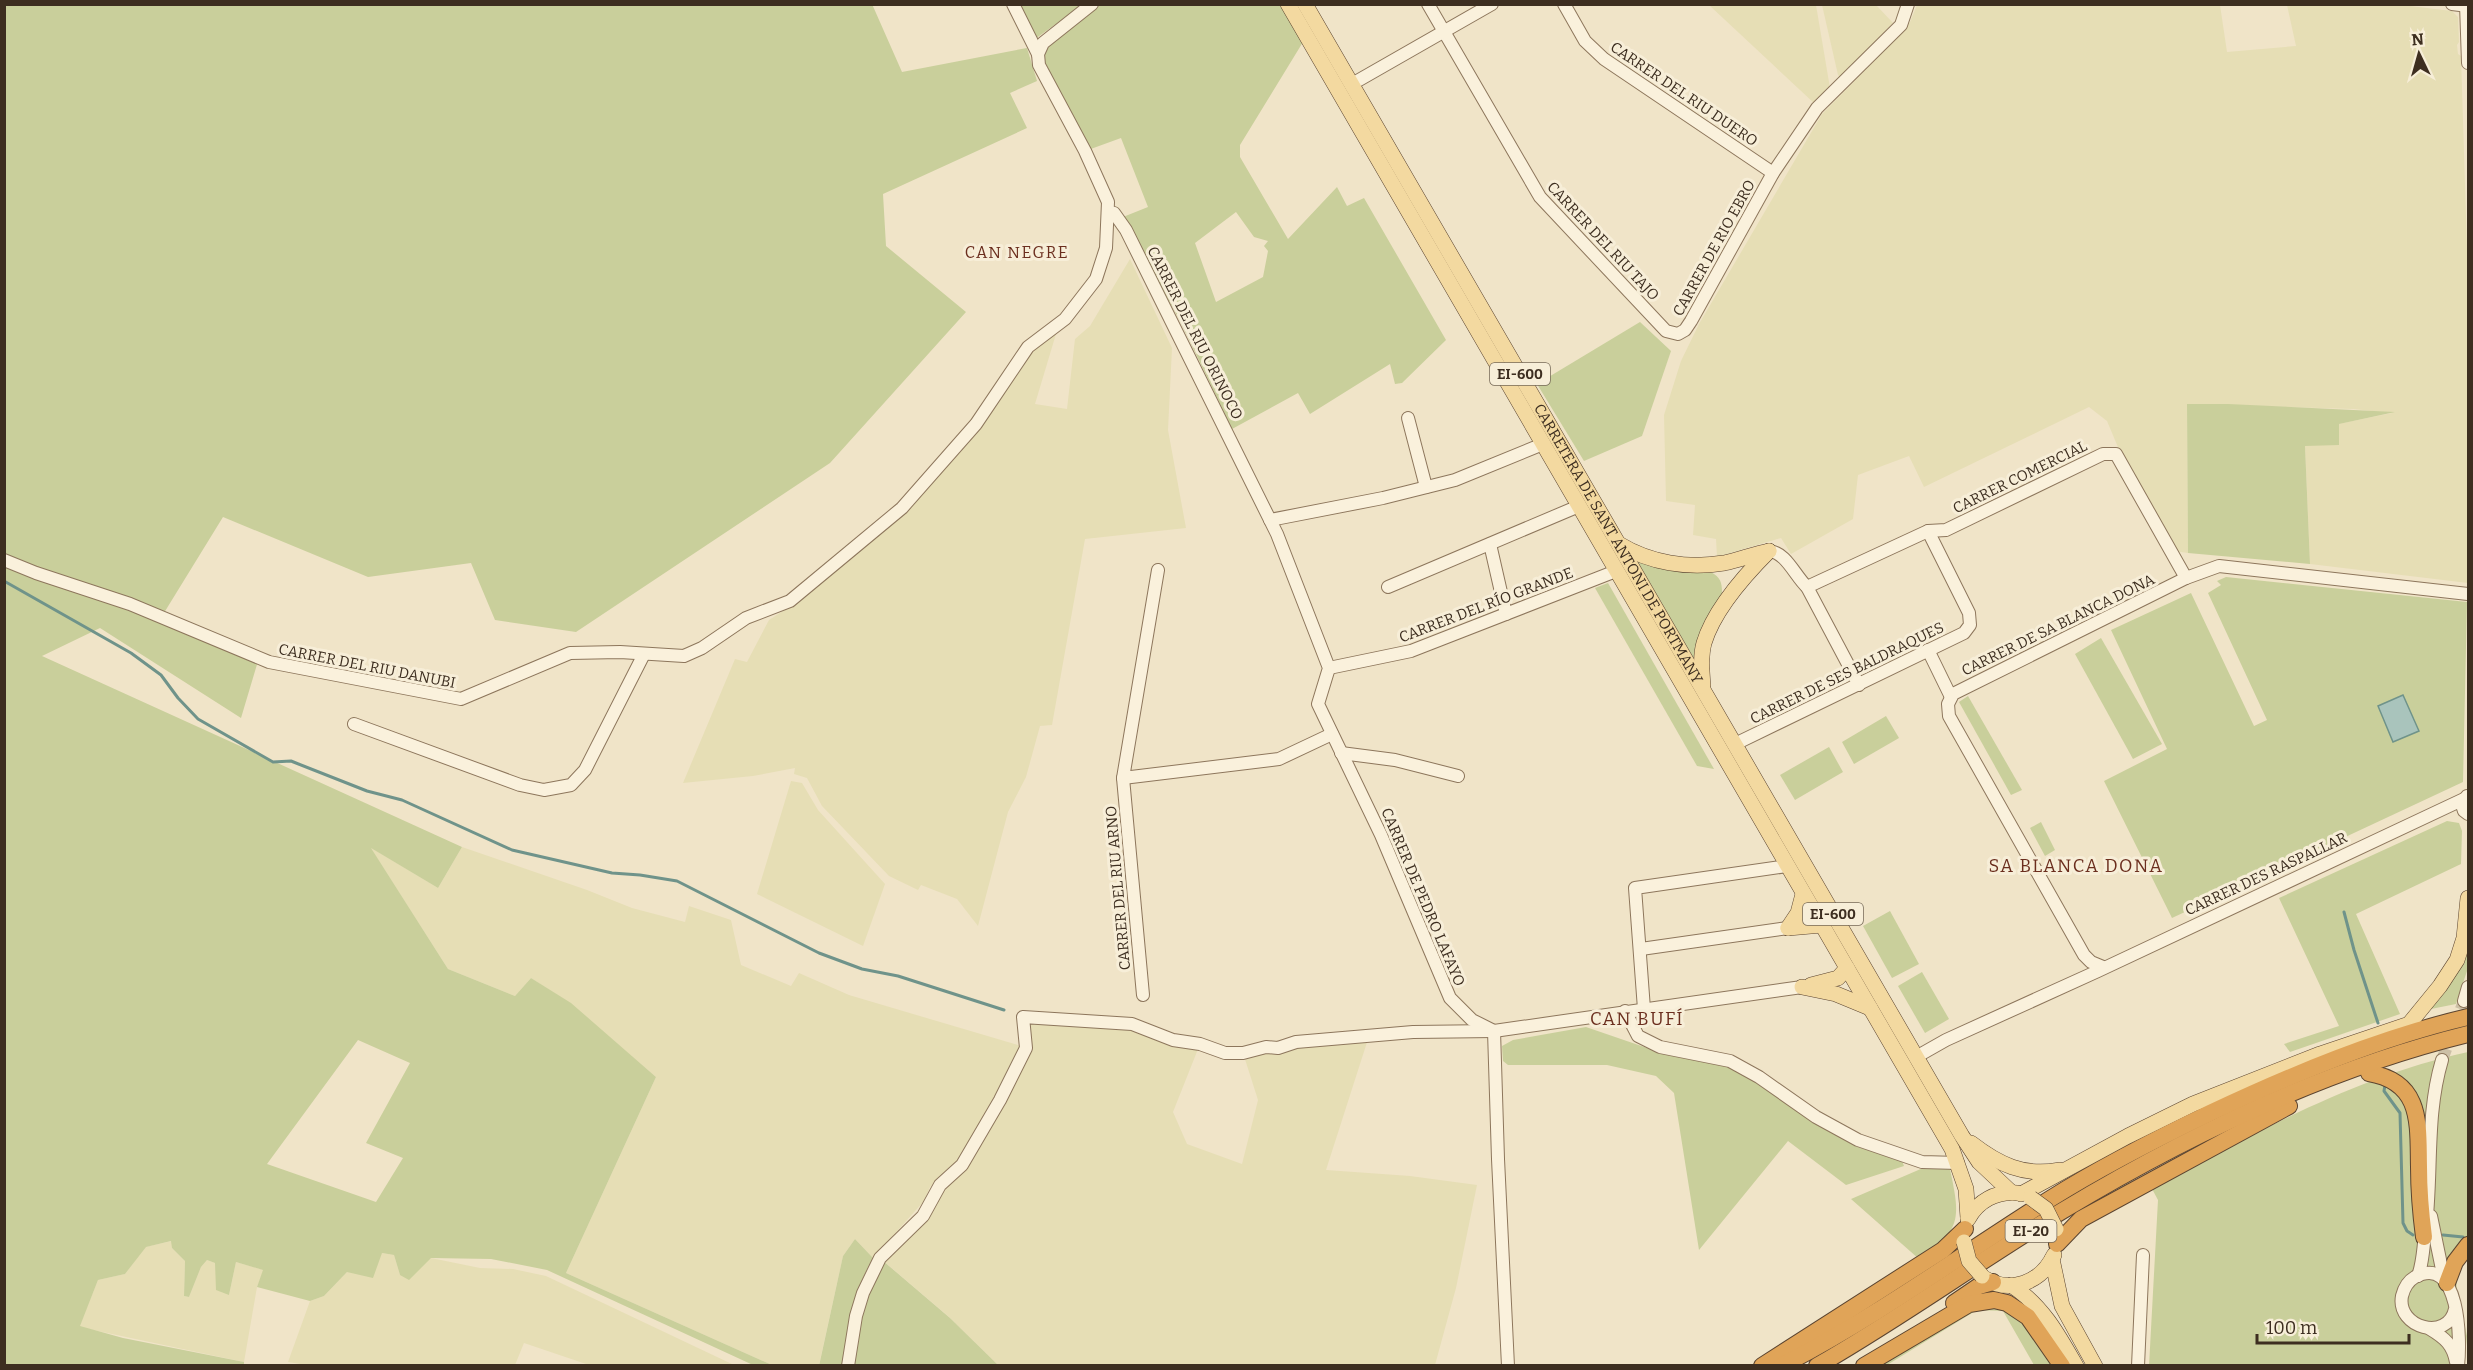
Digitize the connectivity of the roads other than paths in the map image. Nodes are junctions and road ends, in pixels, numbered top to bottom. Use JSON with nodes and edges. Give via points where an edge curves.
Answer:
{"nodes":[{"id":1,"x":1013,"y":4,"type":"edge"},
{"id":2,"x":1092,"y":4,"type":"edge"},
{"id":3,"x":1288,"y":4,"type":"edge"},
{"id":4,"x":1305,"y":4,"type":"edge"},
{"id":5,"x":1428,"y":4,"type":"edge"},
{"id":6,"x":1492,"y":4,"type":"edge"},
{"id":7,"x":1564,"y":4,"type":"edge"},
{"id":8,"x":1908,"y":4,"type":"edge"},
{"id":9,"x":2452,"y":4,"type":"edge"},
{"id":10,"x":2467,"y":6,"type":"edge"},
{"id":11,"x":1443,"y":32,"type":"junction"},
{"id":12,"x":1038,"y":54,"type":"junction"},
{"id":13,"x":2469,"y":63,"type":"edge"},
{"id":14,"x":1352,"y":84,"type":"junction"},
{"id":15,"x":1773,"y":173,"type":"junction"},
{"id":16,"x":1109,"y":212,"type":"junction"},
{"id":17,"x":1678,"y":334,"type":"joint"},
{"id":18,"x":1408,"y":418,"type":"dead end"},
{"id":19,"x":1543,"y":444,"type":"junction"},
{"id":20,"x":1426,"y":487,"type":"junction"},
{"id":21,"x":1579,"y":506,"type":"junction"},
{"id":22,"x":1270,"y":520,"type":"junction"},
{"id":23,"x":1928,"y":531,"type":"junction"},
{"id":24,"x":1617,"y":543,"type":"junction"},
{"id":25,"x":1490,"y":544,"type":"junction"},
{"id":26,"x":1769,"y":551,"type":"junction"},
{"id":27,"x":4,"y":560,"type":"edge"},
{"id":28,"x":1713,"y":564,"type":"junction"},
{"id":29,"x":1158,"y":570,"type":"dead end"},
{"id":30,"x":1616,"y":571,"type":"junction"},
{"id":31,"x":2186,"y":578,"type":"junction"},
{"id":32,"x":1807,"y":586,"type":"junction"},
{"id":33,"x":1388,"y":587,"type":"dead end"},
{"id":34,"x":2469,"y":594,"type":"edge"},
{"id":35,"x":1726,"y":602,"type":"junction"},
{"id":36,"x":1506,"y":614,"type":"junction"},
{"id":37,"x":1928,"y":650,"type":"junction"},
{"id":38,"x":644,"y":654,"type":"junction"},
{"id":39,"x":1329,"y":668,"type":"junction"},
{"id":40,"x":1858,"y":685,"type":"junction"},
{"id":41,"x":1704,"y":692,"type":"junction"},
{"id":42,"x":1951,"y":697,"type":"junction"},
{"id":43,"x":354,"y":724,"type":"dead end"},
{"id":44,"x":1332,"y":734,"type":"junction"},
{"id":45,"x":1735,"y":744,"type":"junction"},
{"id":46,"x":1341,"y":753,"type":"junction"},
{"id":47,"x":1458,"y":776,"type":"dead end"},
{"id":48,"x":1123,"y":778,"type":"junction"},
{"id":49,"x":2466,"y":804,"type":"edge"},
{"id":50,"x":1787,"y":866,"type":"junction"},
{"id":51,"x":1803,"y":894,"type":"junction"},
{"id":52,"x":2469,"y":898,"type":"edge"},
{"id":53,"x":1822,"y":925,"type":"junction"},
{"id":54,"x":1788,"y":928,"type":"junction"},
{"id":55,"x":1641,"y":950,"type":"junction"},
{"id":56,"x":2084,"y":955,"type":"junction"},
{"id":57,"x":2103,"y":967,"type":"junction"},
{"id":58,"x":1847,"y":968,"type":"junction"},
{"id":59,"x":2080,"y":978,"type":"junction"},
{"id":60,"x":1802,"y":987,"type":"junction"},
{"id":61,"x":2469,"y":987,"type":"edge"},
{"id":62,"x":1143,"y":995,"type":"dead end"},
{"id":63,"x":2466,"y":1005,"type":"edge"},
{"id":64,"x":1870,"y":1008,"type":"junction"},
{"id":65,"x":1644,"y":1009,"type":"junction"},
{"id":66,"x":1625,"y":1011,"type":"junction"},
{"id":67,"x":2469,"y":1017,"type":"edge"},
{"id":68,"x":2409,"y":1024,"type":"junction"},
{"id":69,"x":1494,"y":1031,"type":"junction"},
{"id":70,"x":2469,"y":1034,"type":"edge"},
{"id":71,"x":2438,"y":1042,"type":"junction"},
{"id":72,"x":1916,"y":1057,"type":"junction"},
{"id":73,"x":2442,"y":1060,"type":"tunnel mouth"},
{"id":74,"x":2369,"y":1072,"type":"junction"},
{"id":75,"x":1962,"y":1136,"type":"junction"},
{"id":76,"x":1958,"y":1163,"type":"junction"},
{"id":77,"x":2070,"y":1168,"type":"junction"},
{"id":78,"x":2021,"y":1195,"type":"junction"},
{"id":79,"x":2429,"y":1200,"type":"junction"},
{"id":80,"x":1966,"y":1230,"type":"junction"},
{"id":81,"x":2424,"y":1237,"type":"junction"},
{"id":82,"x":2055,"y":1244,"type":"junction"},
{"id":83,"x":2469,"y":1245,"type":"edge"},
{"id":84,"x":2143,"y":1255,"type":"dead end"},
{"id":85,"x":2418,"y":1276,"type":"junction"},
{"id":86,"x":1987,"y":1279,"type":"junction"},
{"id":87,"x":2446,"y":1281,"type":"junction"},
{"id":88,"x":2011,"y":1286,"type":"junction"},
{"id":89,"x":2455,"y":1309,"type":"junction"},
{"id":90,"x":2430,"y":1329,"type":"junction"},
{"id":91,"x":848,"y":1365,"type":"edge"},
{"id":92,"x":1508,"y":1365,"type":"edge"},
{"id":93,"x":1762,"y":1365,"type":"edge"},
{"id":94,"x":1781,"y":1365,"type":"edge"},
{"id":95,"x":1817,"y":1365,"type":"edge"},
{"id":96,"x":1850,"y":1365,"type":"edge"},
{"id":97,"x":1864,"y":1365,"type":"edge"},
{"id":98,"x":2062,"y":1365,"type":"edge"},
{"id":99,"x":2076,"y":1365,"type":"edge"},
{"id":100,"x":2094,"y":1365,"type":"edge"},
{"id":101,"x":2138,"y":1365,"type":"edge"},
{"id":102,"x":2457,"y":1365,"type":"edge"}],
"edges":[{"from":1,"to":12,"type":"street","name":"CARRER DEL RIU ORINOCO"},
{"from":2,"to":12,"type":"street","via":[[1042,43]]},
{"from":3,"to":19,"type":"main road","name":"CARRETERA DE SANT ANTONI DE PORTMANY","number":"EI-600"},
{"from":4,"to":14,"type":"main road","name":"CARRETERA DE SANT ANTONI DE PORTMANY","number":"EI-600"},
{"from":5,"to":11,"type":"street","name":"CARRER DEL RIU TAJO"},
{"from":6,"to":11,"type":"street"},
{"from":7,"to":15,"type":"street","name":"CARRER DEL RIU DUERO","via":[[1585,41],[1604,59]]},
{"from":8,"to":15,"type":"street","name":"CARRER DE RIO EBRO","via":[[1901,25],[1817,108]]},
{"from":9,"to":10,"type":"street"},
{"from":10,"to":13,"type":"street"},
{"from":11,"to":14,"type":"street"},
{"from":11,"to":17,"type":"street","name":"CARRER DEL RIU TAJO","via":[[1540,197],[1666,332]]},
{"from":12,"to":16,"type":"street","name":"CARRER DEL RIU ORINOCO","via":[[1039,65],[1105,192]]},
{"from":14,"to":24,"type":"main road","name":"CARRETERA DE SANT ANTONI DE PORTMANY","number":"EI-600"},
{"from":15,"to":17,"type":"street","name":"CARRER DE RIO EBRO","via":[[1691,321]]},
{"from":16,"to":22,"type":"street","name":"CARRER DEL RIU ORINOCO","via":[[1126,230]]},
{"from":16,"to":38,"type":"street","name":"CARRER DEL RIU DANUBI","via":[[1106,248],[1096,279],[1065,319],[1028,346],[976,423],[902,508],[790,601],[746,618],[684,656]]},
{"from":18,"to":20,"type":"street"},
{"from":19,"to":20,"type":"street","via":[[1455,480]]},
{"from":19,"to":21,"type":"main road","name":"CARRETERA DE SANT ANTONI DE PORTMANY","number":"EI-600"},
{"from":20,"to":22,"type":"street"},
{"from":21,"to":25,"type":"street"},
{"from":21,"to":30,"type":"main road","name":"CARRETERA DE SANT ANTONI DE PORTMANY","number":"EI-600"},
{"from":22,"to":39,"type":"street","name":"CARRER DEL RIU ORINOCO"},
{"from":23,"to":31,"type":"street","name":"CARRER COMERCIAL","via":[[1946,530],[2103,454],[2116,454]]},
{"from":23,"to":32,"type":"street","name":"CARRER COMERCIAL"},
{"from":23,"to":37,"type":"street","name":"CARRER DE SES BALDRAQUES","via":[[1969,613],[1970,625],[1964,633]]},
{"from":24,"to":28,"type":"main road","via":[[1656,562]]},
{"from":24,"to":41,"type":"main road","name":"CARRETERA DE SANT ANTONI DE PORTMANY","number":"EI-600"},
{"from":25,"to":33,"type":"street"},
{"from":25,"to":36,"type":"street"},
{"from":26,"to":28,"type":"main road"},
{"from":26,"to":32,"type":"street","via":[[1781,555]]},
{"from":26,"to":35,"type":"main road","via":[[1735,586]]},
{"from":27,"to":38,"type":"street","name":"CARRER DEL RIU DANUBI","via":[[130,604],[269,662],[461,699],[570,653]]},
{"from":28,"to":35,"type":"main road","via":[[1727,581]]},
{"from":29,"to":48,"type":"street","name":"CARRER DEL RIU ARNO"},
{"from":30,"to":36,"type":"street","name":"CARRER DEL RÍO GRANDE"},
{"from":30,"to":50,"type":"main road","name":"CARRETERA DE SANT ANTONI DE PORTMANY","number":"EI-600"},
{"from":31,"to":34,"type":"street","name":"CARRER DE SA BLANCA DONA","via":[[2219,566]]},
{"from":31,"to":42,"type":"street","name":"CARRER DE SA BLANCA DONA"},
{"from":32,"to":40,"type":"street"},
{"from":35,"to":41,"type":"main road","via":[[1704,643]]},
{"from":36,"to":39,"type":"street","name":"CARRER DEL RÍO GRANDE","via":[[1411,651]]},
{"from":37,"to":40,"type":"street","name":"CARRER DE SES BALDRAQUES"},
{"from":37,"to":42,"type":"street"},
{"from":38,"to":43,"type":"street","via":[[585,770],[571,785],[544,790],[520,785]]},
{"from":39,"to":44,"type":"street","name":"CARRER DE PEDRO LAFAYO","via":[[1318,704]]},
{"from":40,"to":45,"type":"street","name":"CARRER DE SES BALDRAQUES"},
{"from":41,"to":45,"type":"main road","name":"CARRETERA DE SANT ANTONI DE PORTMANY","number":"EI-600"},
{"from":42,"to":56,"type":"street","via":[[1948,716]]},
{"from":44,"to":46,"type":"street","name":"CARRER DE PEDRO LAFAYO"},
{"from":44,"to":48,"type":"street","via":[[1279,759]]},
{"from":45,"to":72,"type":"main road","name":"CARRETERA DE SANT ANTONI DE PORTMANY","number":"EI-600"},
{"from":46,"to":47,"type":"street","via":[[1395,760]]},
{"from":46,"to":69,"type":"street","name":"CARRER DE PEDRO LAFAYO","via":[[1381,835],[1450,998],[1472,1020]]},
{"from":48,"to":62,"type":"street","name":"CARRER DEL RIU ARNO"},
{"from":49,"to":57,"type":"street","name":"CARRER DES RASPALLAR","via":[[2442,809]]},
{"from":50,"to":51,"type":"main road","number":"EI-600"},
{"from":50,"to":55,"type":"street","via":[[1635,888]]},
{"from":51,"to":53,"type":"main road","number":"EI-600"},
{"from":51,"to":54,"type":"main road","via":[[1798,913]]},
{"from":52,"to":68,"type":"main road","via":[[2457,960]]},
{"from":53,"to":54,"type":"main road"},
{"from":53,"to":58,"type":"main road","number":"EI-600"},
{"from":54,"to":55,"type":"street"},
{"from":55,"to":65,"type":"street"},
{"from":56,"to":57,"type":"street"},
{"from":56,"to":59,"type":"street","via":[[2085,969]]},
{"from":57,"to":59,"type":"street","name":"CARRER DES RASPALLAR"},
{"from":58,"to":60,"type":"main road","via":[[1829,982]]},
{"from":58,"to":64,"type":"main road","number":"EI-600"},
{"from":59,"to":72,"type":"street","name":"CARRER DES RASPALLAR"},
{"from":60,"to":64,"type":"main road","via":[[1836,994]]},
{"from":60,"to":65,"type":"street"},
{"from":61,"to":63,"type":"street"},
{"from":63,"to":68,"type":"highway"},
{"from":64,"to":76,"type":"main road","number":"EI-600"},
{"from":65,"to":66,"type":"street"},
{"from":66,"to":69,"type":"street"},
{"from":66,"to":76,"type":"street","via":[[1638,1036],[1660,1047],[1730,1061],[1858,1140],[1923,1162]]},
{"from":67,"to":94,"type":"highway","number":"EI-20","via":[[2366,1047],[2253,1093],[2178,1129],[2052,1197],[1870,1315]]},
{"from":68,"to":77,"type":"main road","via":[[2193,1104]]},
{"from":69,"to":91,"type":"street","via":[[1413,1032],[1296,1042],[1278,1048],[1225,1053],[1173,1040],[1132,1024],[1023,1017],[1026,1048],[962,1165],[940,1185],[923,1216],[879,1258],[856,1316]]},
{"from":69,"to":92,"type":"street"},
{"from":70,"to":71,"type":"highway","number":"EI-20"},
{"from":71,"to":74,"type":"highway","via":[[2416,1056]]},
{"from":71,"to":95,"type":"highway","number":"EI-20","via":[[2292,1094],[2128,1174],[2062,1211]]},
{"from":72,"to":75,"type":"main road","number":"EI-600"},
{"from":73,"to":79,"type":"street","via":[[2431,1115]]},
{"from":74,"to":81,"type":"highway","via":[[2396,1082],[2415,1106]]},
{"from":74,"to":82,"type":"highway","via":[[2303,1099],[2132,1191],[2081,1219]]},
{"from":75,"to":77,"type":"main road","via":[[2011,1168],[2040,1173]]},
{"from":75,"to":78,"type":"main road","number":"EI-600","via":[[1979,1162]]},
{"from":76,"to":80,"type":"main road","number":"EI-600","via":[[1966,1189]]},
{"from":77,"to":78,"type":"main road"},
{"from":78,"to":80,"type":"main road","via":[[1990,1197],[1977,1206]]},
{"from":78,"to":82,"type":"main road","number":"EI-600","bridge":true,"via":[[2046,1209]]},
{"from":79,"to":81,"type":"street"},
{"from":79,"to":87,"type":"street"},
{"from":80,"to":86,"type":"main road","number":"EI-600","bridge":true,"via":[[1969,1261]]},
{"from":80,"to":93,"type":"highway","via":[[1943,1250]]},
{"from":81,"to":85,"type":"street"},
{"from":82,"to":88,"type":"main road","via":[[2044,1271],[2032,1280]]},
{"from":82,"to":100,"type":"main road","number":"EI-600","via":[[2056,1285],[2062,1306]]},
{"from":83,"to":87,"type":"highway"},
{"from":84,"to":101,"type":"street"},
{"from":85,"to":87,"type":"street","via":[[2431,1273]]},
{"from":85,"to":90,"type":"street","via":[[2404,1288],[2402,1306],[2414,1324]]},
{"from":86,"to":88,"type":"main road"},
{"from":86,"to":96,"type":"highway","via":[[1906,1334]]},
{"from":87,"to":89,"type":"street"},
{"from":88,"to":99,"type":"main road","via":[[2046,1316]]},
{"from":89,"to":90,"type":"street","via":[[2446,1323]]},
{"from":89,"to":102,"type":"street","via":[[2460,1336]]},
{"from":90,"to":102,"type":"street","via":[[2448,1341]]},
{"from":97,"to":98,"type":"highway","via":[[1969,1304],[1994,1300],[2007,1303],[2028,1317]]}]}
